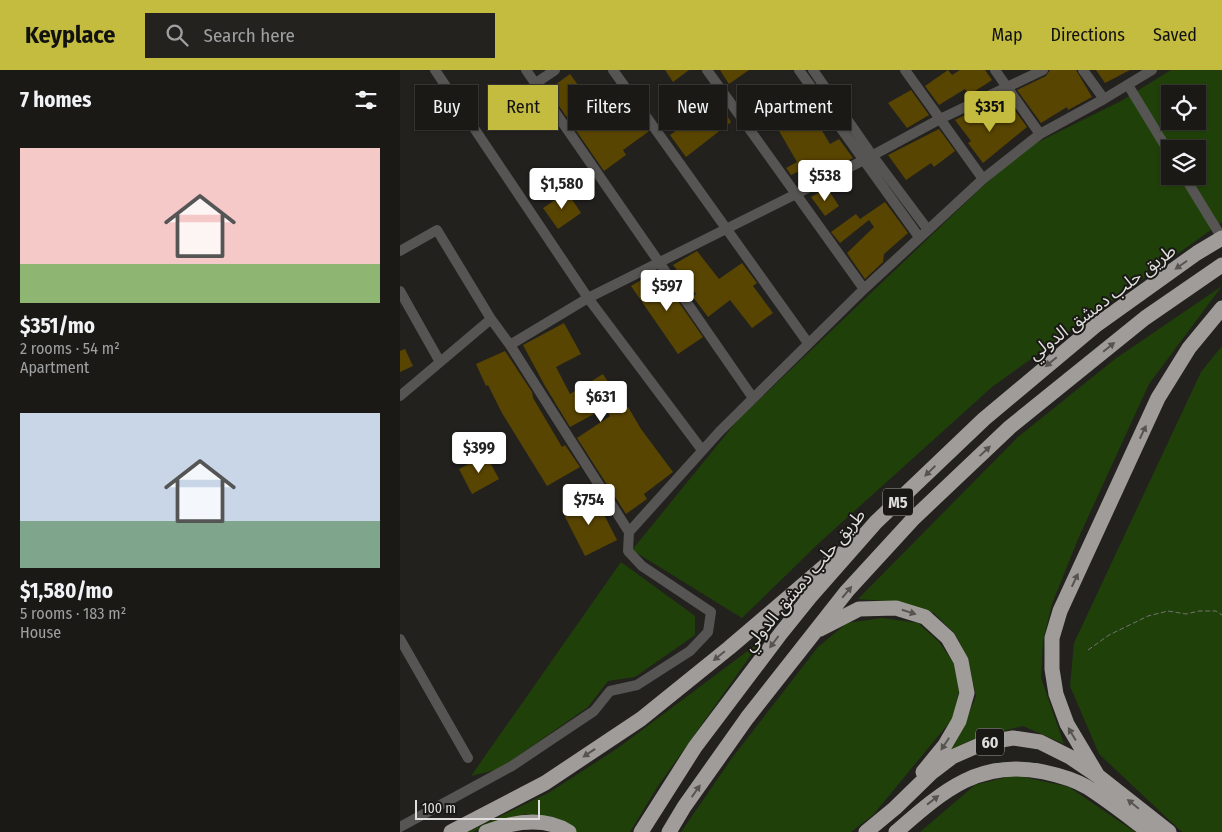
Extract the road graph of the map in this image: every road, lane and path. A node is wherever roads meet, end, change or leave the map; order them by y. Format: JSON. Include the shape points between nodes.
{"nodes":[{"id":1,"x":435,"y":70,"type":"edge"},
{"id":2,"x":526,"y":70,"type":"edge"},
{"id":3,"x":555,"y":70,"type":"edge"},
{"id":4,"x":613,"y":70,"type":"edge"},
{"id":5,"x":707,"y":70,"type":"edge"},
{"id":6,"x":799,"y":70,"type":"edge"},
{"id":7,"x":813,"y":70,"type":"edge"},
{"id":8,"x":905,"y":70,"type":"edge"},
{"id":9,"x":995,"y":70,"type":"edge"},
{"id":10,"x":1043,"y":70,"type":"edge"},
{"id":11,"x":1083,"y":70,"type":"edge"},
{"id":12,"x":1152,"y":70,"type":"edge"},
{"id":13,"x":536,"y":83,"type":"junction"},
{"id":14,"x":1128,"y":85,"type":"junction"},
{"id":15,"x":1008,"y":88,"type":"junction"},
{"id":16,"x":1104,"y":99,"type":"junction"},
{"id":17,"x":940,"y":119,"type":"junction"},
{"id":18,"x":1040,"y":134,"type":"junction"},
{"id":19,"x":1161,"y":140,"type":"edge"},
{"id":20,"x":868,"y":157,"type":"junction"},
{"id":21,"x":983,"y":179,"type":"junction"},
{"id":22,"x":1190,"y":185,"type":"edge"},
{"id":23,"x":796,"y":194,"type":"junction"},
{"id":24,"x":726,"y":229,"type":"junction"},
{"id":25,"x":928,"y":230,"type":"junction"},
{"id":26,"x":919,"y":237,"type":"junction"},
{"id":27,"x":1222,"y":238,"type":"edge"},
{"id":28,"x":400,"y":251,"type":"edge"},
{"id":29,"x":659,"y":262,"type":"junction"},
{"id":30,"x":1222,"y":265,"type":"edge"},
{"id":31,"x":864,"y":289,"type":"junction"},
{"id":32,"x":400,"y":291,"type":"edge"},
{"id":33,"x":588,"y":298,"type":"junction"},
{"id":34,"x":1222,"y":308,"type":"edge"},
{"id":35,"x":491,"y":319,"type":"junction"},
{"id":36,"x":808,"y":343,"type":"junction"},
{"id":37,"x":510,"y":345,"type":"junction"},
{"id":38,"x":440,"y":362,"type":"junction"},
{"id":39,"x":400,"y":396,"type":"edge"},
{"id":40,"x":753,"y":398,"type":"junction"},
{"id":41,"x":702,"y":450,"type":"junction"},
{"id":42,"x":876,"y":522,"type":"junction"},
{"id":43,"x":628,"y":532,"type":"junction"},
{"id":44,"x":1222,"y":615,"type":"edge"},
{"id":45,"x":814,"y":632,"type":"junction"},
{"id":46,"x":400,"y":638,"type":"edge"},
{"id":47,"x":1088,"y":650,"type":"dead end"},
{"id":48,"x":468,"y":758,"type":"dead end"},
{"id":49,"x":1098,"y":776,"type":"junction"},
{"id":50,"x":894,"y":808,"type":"junction"},
{"id":51,"x":400,"y":827,"type":"edge"},
{"id":52,"x":452,"y":832,"type":"edge"},
{"id":53,"x":486,"y":832,"type":"edge"},
{"id":54,"x":569,"y":832,"type":"edge"},
{"id":55,"x":641,"y":832,"type":"edge"},
{"id":56,"x":669,"y":832,"type":"edge"},
{"id":57,"x":866,"y":832,"type":"edge"},
{"id":58,"x":896,"y":832,"type":"edge"},
{"id":59,"x":1149,"y":832,"type":"edge"},
{"id":60,"x":1169,"y":832,"type":"edge"}],
"edges":[{"from":1,"to":33,"type":"street"},
{"from":2,"to":13,"type":"street"},
{"from":3,"to":13,"type":"street"},
{"from":4,"to":24,"type":"street"},
{"from":5,"to":23,"type":"street"},
{"from":6,"to":20,"type":"street"},
{"from":7,"to":20,"type":"street"},
{"from":8,"to":17,"type":"street"},
{"from":9,"to":15,"type":"street"},
{"from":10,"to":15,"type":"street"},
{"from":11,"to":16,"type":"street"},
{"from":12,"to":14,"type":"street"},
{"from":13,"to":29,"type":"street"},
{"from":14,"to":16,"type":"street"},
{"from":14,"to":19,"type":"street"},
{"from":15,"to":17,"type":"street"},
{"from":15,"to":18,"type":"street"},
{"from":16,"to":18,"type":"street"},
{"from":17,"to":20,"type":"street"},
{"from":17,"to":21,"type":"street"},
{"from":18,"to":21,"type":"street"},
{"from":20,"to":23,"type":"street"},
{"from":20,"to":25,"type":"street"},
{"from":20,"to":26,"type":"street"},
{"from":21,"to":25,"type":"street"},
{"from":22,"to":27,"type":"street"},
{"from":23,"to":24,"type":"street"},
{"from":23,"to":31,"type":"street"},
{"from":24,"to":29,"type":"street"},
{"from":24,"to":36,"type":"street"},
{"from":25,"to":26,"type":"street"},
{"from":26,"to":31,"type":"street"},
{"from":27,"to":42,"type":"highway","name":"طريق حلب دمشق الدولي","number":"M5","one_way":true,"via":[[1095,326],[984,419]]},
{"from":28,"to":35,"type":"street","via":[[437,230]]},
{"from":29,"to":33,"type":"street"},
{"from":29,"to":40,"type":"street"},
{"from":45,"to":30,"type":"highway","number":"M5","one_way":true,"via":[[914,518],[1010,427],[1145,318]]},
{"from":31,"to":36,"type":"street"},
{"from":32,"to":38,"type":"street"},
{"from":33,"to":37,"type":"street"},
{"from":33,"to":41,"type":"street"},
{"from":49,"to":34,"type":"highway","one_way":true,"via":[[1067,724],[1056,694],[1052,638],[1060,611],[1158,398],[1189,348]]},
{"from":35,"to":37,"type":"street"},
{"from":35,"to":38,"type":"street"},
{"from":36,"to":40,"type":"street"},
{"from":37,"to":43,"type":"street"},
{"from":38,"to":39,"type":"street"},
{"from":40,"to":41,"type":"street"},
{"from":41,"to":43,"type":"street"},
{"from":42,"to":52,"type":"highway","one_way":true,"via":[[730,648],[641,719],[545,783]]},
{"from":42,"to":55,"type":"highway","name":"طريق حلب دمشق الدولي","number":"M5","one_way":true,"via":[[781,633],[695,747]]},
{"from":43,"to":51,"type":"street","via":[[628,551],[642,566],[711,612],[708,632],[690,651],[637,685],[610,692],[594,711],[512,766]]},
{"from":44,"to":47,"type":"path","via":[[1216,611],[1186,614],[1168,611],[1148,616],[1109,635]]},
{"from":45,"to":50,"type":"highway","one_way":true,"via":[[859,609],[896,608],[925,618],[948,638],[960,662],[967,693],[959,721],[945,745]]},
{"from":56,"to":45,"type":"highway","number":"M5","one_way":true,"via":[[746,718]]},
{"from":46,"to":48,"type":"street"},
{"from":49,"to":50,"type":"highway","number":"60","via":[[1040,742],[1013,738],[984,743],[952,757]]},
{"from":60,"to":49,"type":"highway","number":"60","one_way":true},
{"from":50,"to":57,"type":"highway"},
{"from":53,"to":54,"type":"highway","via":[[536,822],[549,823]]},
{"from":58,"to":59,"type":"highway","number":"60","one_way":true,"via":[[936,797],[967,779],[997,770],[1025,768],[1085,786]]}]}
